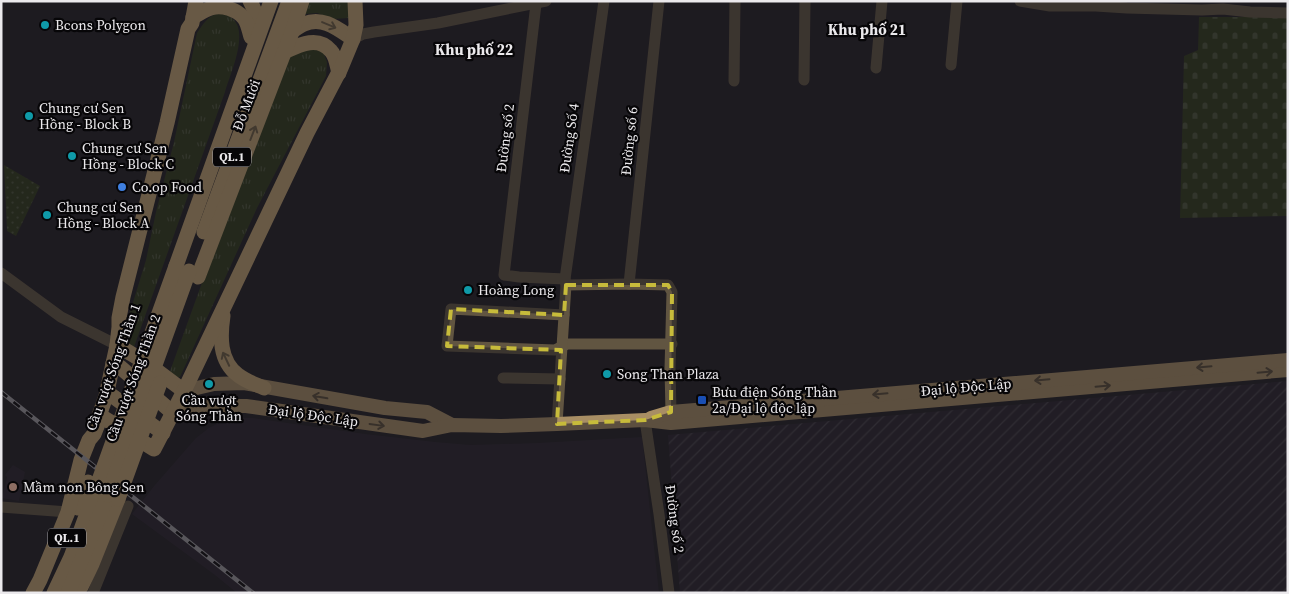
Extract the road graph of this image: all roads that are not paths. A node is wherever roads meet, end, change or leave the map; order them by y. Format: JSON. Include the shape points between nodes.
{"nodes":[{"id":1,"x":196,"y":1,"type":"edge"},
{"id":2,"x":202,"y":1,"type":"edge"},
{"id":3,"x":250,"y":1,"type":"edge"},
{"id":4,"x":264,"y":1,"type":"edge"},
{"id":5,"x":271,"y":1,"type":"edge"},
{"id":6,"x":289,"y":1,"type":"edge"},
{"id":7,"x":302,"y":1,"type":"edge"},
{"id":8,"x":355,"y":1,"type":"edge"},
{"id":9,"x":604,"y":1,"type":"edge"},
{"id":10,"x":658,"y":1,"type":"edge"},
{"id":11,"x":735,"y":1,"type":"edge"},
{"id":12,"x":805,"y":1,"type":"edge"},
{"id":13,"x":882,"y":1,"type":"edge"},
{"id":14,"x":957,"y":1,"type":"edge"},
{"id":15,"x":1020,"y":1,"type":"edge"},
{"id":16,"x":541,"y":2,"type":"edge"},
{"id":17,"x":1050,"y":3,"type":"edge"},
{"id":18,"x":1288,"y":13,"type":"edge"},
{"id":19,"x":193,"y":20,"type":"junction"},
{"id":20,"x":292,"y":32,"type":"junction"},
{"id":21,"x":253,"y":36,"type":"junction"},
{"id":22,"x":353,"y":39,"type":"junction"},
{"id":23,"x":279,"y":48,"type":"junction"},
{"id":24,"x":951,"y":65,"type":"dead end"},
{"id":25,"x":876,"y":68,"type":"dead end"},
{"id":26,"x":339,"y":73,"type":"junction"},
{"id":27,"x":804,"y":80,"type":"dead end"},
{"id":28,"x":734,"y":81,"type":"dead end"},
{"id":29,"x":183,"y":269,"type":"junction"},
{"id":30,"x":1,"y":273,"type":"edge"},
{"id":31,"x":566,"y":282,"type":"junction"},
{"id":32,"x":630,"y":284,"type":"junction"},
{"id":33,"x":224,"y":306,"type":"junction"},
{"id":34,"x":564,"y":315,"type":"junction"},
{"id":35,"x":672,"y":344,"type":"junction"},
{"id":36,"x":117,"y":345,"type":"junction"},
{"id":37,"x":561,"y":346,"type":"junction"},
{"id":38,"x":1288,"y":360,"type":"edge"},
{"id":39,"x":113,"y":363,"type":"junction"},
{"id":40,"x":1288,"y":370,"type":"edge"},
{"id":41,"x":503,"y":378,"type":"dead end"},
{"id":42,"x":560,"y":379,"type":"junction"},
{"id":43,"x":264,"y":388,"type":"junction"},
{"id":44,"x":184,"y":391,"type":"junction"},
{"id":45,"x":107,"y":392,"type":"junction"},
{"id":46,"x":671,"y":412,"type":"junction"},
{"id":47,"x":173,"y":413,"type":"junction"},
{"id":48,"x":99,"y":416,"type":"junction"},
{"id":49,"x":646,"y":420,"type":"junction"},
{"id":50,"x":557,"y":424,"type":"junction"},
{"id":51,"x":452,"y":425,"type":"junction"},
{"id":52,"x":163,"y":433,"type":"junction"},
{"id":53,"x":108,"y":494,"type":"junction"},
{"id":54,"x":1,"y":507,"type":"edge"},
{"id":55,"x":68,"y":512,"type":"junction"},
{"id":56,"x":32,"y":593,"type":"edge"},
{"id":57,"x":43,"y":593,"type":"edge"},
{"id":58,"x":54,"y":593,"type":"edge"},
{"id":59,"x":68,"y":593,"type":"edge"},
{"id":60,"x":78,"y":593,"type":"edge"},
{"id":61,"x":93,"y":593,"type":"edge"},
{"id":62,"x":669,"y":593,"type":"edge"}],
"edges":[{"from":1,"to":19,"type":"highway"},
{"from":2,"to":19,"type":"highway"},
{"from":3,"to":21,"type":"highway","via":[[255,8]]},
{"from":4,"to":21,"type":"highway","name":"Đỗ Mười","number":"QL.1"},
{"from":5,"to":21,"type":"highway","name":"Đỗ Mười","number":"QL.1"},
{"from":6,"to":23,"type":"highway","name":"Đỗ Mười","number":"QL.1"},
{"from":7,"to":20,"type":"highway"},
{"from":8,"to":22,"type":"highway"},
{"from":9,"to":31,"type":"street","name":"Đường Số 4"},
{"from":10,"to":32,"type":"street","name":"Đường số 6"},
{"from":11,"to":28,"type":"street"},
{"from":12,"to":27,"type":"street"},
{"from":13,"to":25,"type":"street"},
{"from":14,"to":24,"type":"street"},
{"from":15,"to":17,"type":"street"},
{"from":16,"to":22,"type":"street","via":[[363,34]]},
{"from":16,"to":31,"type":"street","name":"Đường số 2","via":[[504,275]]},
{"from":17,"to":18,"type":"street"},
{"from":19,"to":21,"type":"highway","via":[[212,7],[220,6],[237,12]]},
{"from":19,"to":36,"type":"highway","via":[[188,29],[123,297]]},
{"from":20,"to":22,"type":"highway","one_way":true,"via":[[304,24],[320,21]]},
{"from":20,"to":23,"type":"highway"},
{"from":21,"to":29,"type":"highway","name":"Đỗ Mười","number":"QL.1"},
{"from":22,"to":26,"type":"highway"},
{"from":23,"to":26,"type":"highway","via":[[307,42],[324,45],[332,51]]},
{"from":29,"to":23,"type":"highway","name":"Đỗ Mười","number":"QL.1","one_way":true},
{"from":26,"to":33,"type":"highway"},
{"from":29,"to":53,"type":"highway","name":"Cầu vượt Sóng Thần 1","number":"QL.1","bridge":true},
{"from":29,"to":53,"type":"highway","name":"Cầu vượt Sóng Thần 2","number":"QL.1","bridge":true},
{"from":30,"to":36,"type":"street","via":[[61,317]]},
{"from":31,"to":32,"type":"street"},
{"from":31,"to":34,"type":"street","name":"Đường Số 4"},
{"from":32,"to":35,"type":"street","via":[[668,285],[672,292]]},
{"from":43,"to":33,"type":"highway","one_way":true,"via":[[238,376],[226,362],[221,329]]},
{"from":33,"to":44,"type":"highway"},
{"from":34,"to":37,"type":"street","name":"Đường Số 4"},
{"from":34,"to":37,"type":"street","via":[[451,310],[447,346],[555,350]]},
{"from":35,"to":37,"type":"street"},
{"from":35,"to":46,"type":"street"},
{"from":36,"to":39,"type":"highway","number":"QL.1"},
{"from":36,"to":44,"type":"highway"},
{"from":37,"to":42,"type":"street","name":"Đường Số 4"},
{"from":38,"to":46,"type":"main road","name":"Đại lộ Độc Lập","one_way":true},
{"from":39,"to":45,"type":"highway","number":"QL.1"},
{"from":39,"to":47,"type":"highway"},
{"from":49,"to":40,"type":"main road","name":"Đại lộ Độc Lập","one_way":true,"via":[[671,423]]},
{"from":41,"to":42,"type":"street"},
{"from":42,"to":50,"type":"street","name":"Đường Số 4"},
{"from":43,"to":44,"type":"main road","name":"Đại lộ Độc Lập","via":[[224,383]]},
{"from":51,"to":43,"type":"main road","name":"Đại lộ Độc Lập","one_way":true,"via":[[427,412]]},
{"from":44,"to":47,"type":"highway"},
{"from":45,"to":48,"type":"highway","number":"QL.1"},
{"from":45,"to":52,"type":"highway"},
{"from":46,"to":49,"type":"main road","name":"Đại lộ Độc Lập"},
{"from":47,"to":51,"type":"main road","name":"Đại lộ Độc Lập","one_way":true,"via":[[203,406],[236,405],[422,431]]},
{"from":47,"to":52,"type":"highway"},
{"from":48,"to":52,"type":"highway","via":[[154,449]]},
{"from":48,"to":55,"type":"highway","number":"QL.1","via":[[81,460]]},
{"from":49,"to":50,"type":"main road","name":"Đại lộ Độc Lập"},
{"from":49,"to":62,"type":"street","name":"Đường số 2"},
{"from":50,"to":51,"type":"main road","name":"Đại lộ Độc Lập"},
{"from":53,"to":57,"type":"highway","number":"QL.1","via":[[57,564]]},
{"from":53,"to":58,"type":"highway","number":"QL.1"},
{"from":53,"to":59,"type":"highway","number":"QL.1"},
{"from":53,"to":60,"type":"highway","number":"QL.1","via":[[92,564]]},
{"from":53,"to":61,"type":"street"},
{"from":54,"to":55,"type":"street"},
{"from":55,"to":56,"type":"highway","number":"QL.1"}]}
